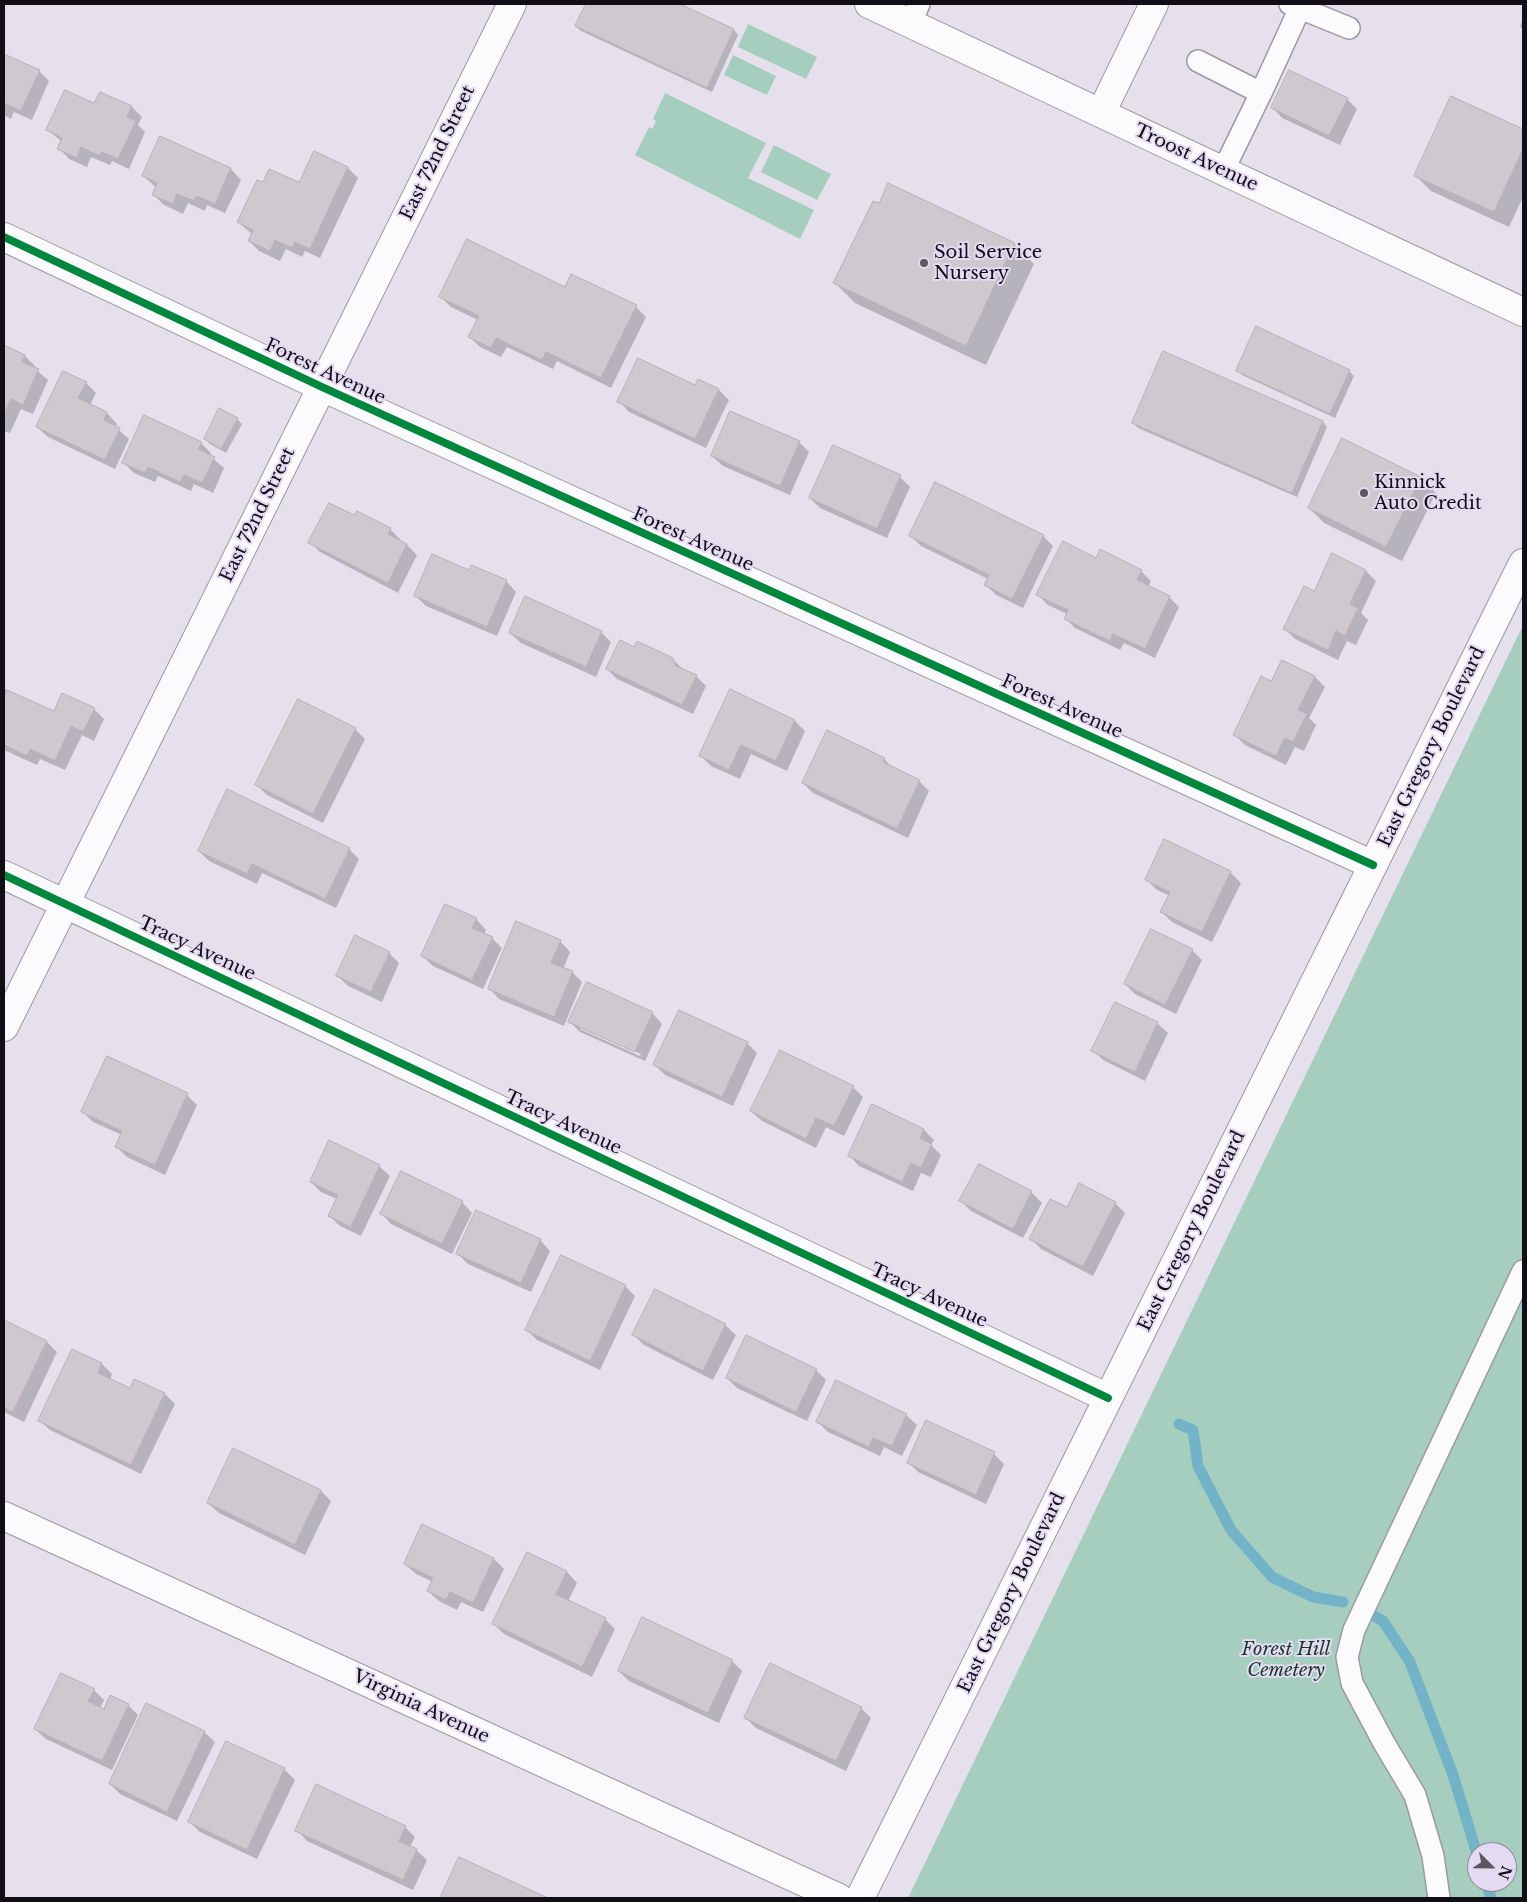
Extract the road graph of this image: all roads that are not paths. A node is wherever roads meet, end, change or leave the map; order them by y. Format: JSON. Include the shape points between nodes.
{"nodes":[{"id":1,"x":512,"y":4,"type":"edge"},
{"id":2,"x":869,"y":4,"type":"edge"},
{"id":3,"x":1154,"y":4,"type":"edge"},
{"id":4,"x":1295,"y":6,"type":"edge"},
{"id":5,"x":914,"y":13,"type":"edge"},
{"id":6,"x":1349,"y":28,"type":"dead end"},
{"id":7,"x":1198,"y":61,"type":"dead end"},
{"id":8,"x":1262,"y":93,"type":"junction"},
{"id":9,"x":1101,"y":113,"type":"junction"},
{"id":10,"x":1223,"y":171,"type":"junction"},
{"id":11,"x":4,"y":237,"type":"edge"},
{"id":12,"x":1523,"y":312,"type":"edge"},
{"id":13,"x":322,"y":387,"type":"junction"},
{"id":14,"x":1523,"y":563,"type":"edge"},
{"id":15,"x":1373,"y":865,"type":"junction"},
{"id":16,"x":4,"y":874,"type":"edge"},
{"id":17,"x":65,"y":904,"type":"junction"},
{"id":18,"x":4,"y":1027,"type":"edge"},
{"id":19,"x":1523,"y":1271,"type":"edge"},
{"id":20,"x":1108,"y":1398,"type":"junction"},
{"id":21,"x":4,"y":1516,"type":"edge"},
{"id":22,"x":838,"y":1898,"type":"edge"},
{"id":23,"x":860,"y":1898,"type":"edge"},
{"id":24,"x":1440,"y":1898,"type":"edge"}],
"edges":[{"from":1,"to":13,"type":"street","name":"East 72nd Street"},
{"from":2,"to":5,"type":"street","name":"Troost Avenue"},
{"from":3,"to":9,"type":"street"},
{"from":4,"to":6,"type":"lane"},
{"from":4,"to":8,"type":"lane"},
{"from":5,"to":9,"type":"street","name":"Troost Avenue"},
{"from":7,"to":8,"type":"lane"},
{"from":8,"to":10,"type":"lane"},
{"from":9,"to":10,"type":"street","name":"Troost Avenue"},
{"from":10,"to":12,"type":"street","name":"Troost Avenue"},
{"from":11,"to":13,"type":"street","name":"Forest Avenue"},
{"from":13,"to":15,"type":"street","name":"Forest Avenue"},
{"from":13,"to":17,"type":"street","name":"East 72nd Street"},
{"from":14,"to":15,"type":"street","name":"East Gregory Boulevard"},
{"from":15,"to":20,"type":"street","name":"East Gregory Boulevard"},
{"from":16,"to":17,"type":"street","name":"Tracy Avenue"},
{"from":17,"to":18,"type":"street","name":"East 72nd Street"},
{"from":17,"to":20,"type":"street","name":"Tracy Avenue"},
{"from":19,"to":24,"type":"lane","via":[[1354,1630],[1347,1656],[1352,1683],[1415,1795],[1433,1856]]},
{"from":20,"to":23,"type":"street","name":"East Gregory Boulevard"},
{"from":21,"to":22,"type":"street","name":"Virginia Avenue"}]}
